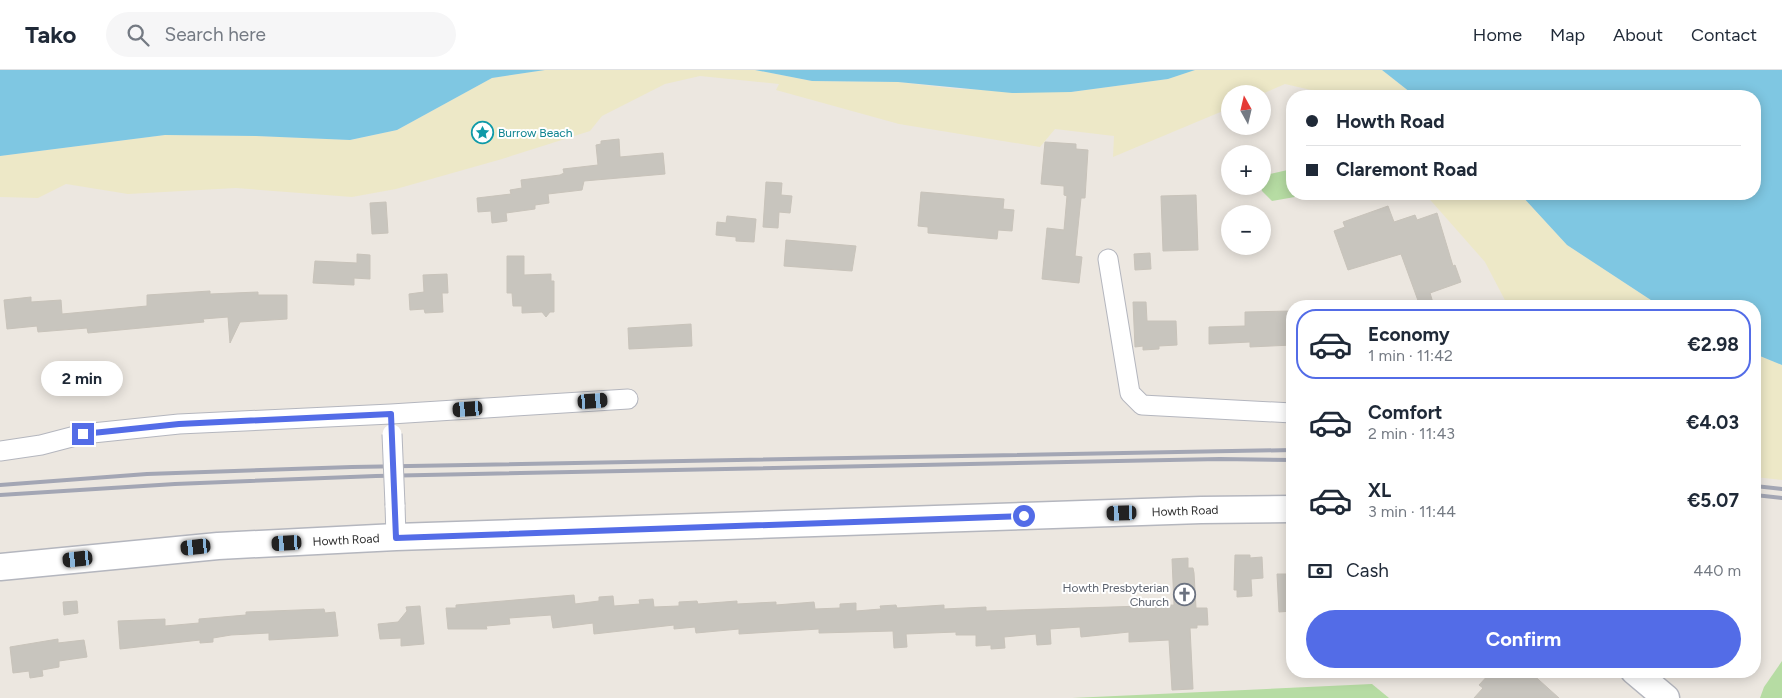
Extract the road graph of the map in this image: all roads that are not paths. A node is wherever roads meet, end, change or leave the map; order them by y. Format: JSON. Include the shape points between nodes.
{"nodes":[{"id":1,"x":1108,"y":259,"type":"dead end"},
{"id":2,"x":628,"y":399,"type":"dead end"},
{"id":3,"x":1286,"y":413,"type":"edge"},
{"id":4,"x":391,"y":414,"type":"junction"},
{"id":5,"x":0,"y":451,"type":"edge"},
{"id":6,"x":1286,"y":509,"type":"edge"},
{"id":7,"x":396,"y":538,"type":"junction"},
{"id":8,"x":0,"y":568,"type":"edge"},
{"id":9,"x":1642,"y":678,"type":"edge"},
{"id":10,"x":1666,"y":698,"type":"edge"}],
"edges":[{"from":1,"to":3,"type":"street","via":[[1130,393],[1142,405]]},
{"from":2,"to":4,"type":"street"},
{"from":4,"to":5,"type":"street","via":[[170,425],[83,434]]},
{"from":4,"to":7,"type":"street","bridge":true},
{"from":6,"to":7,"type":"main road","name":"Howth Road"},
{"from":7,"to":8,"type":"main road","name":"Howth Road","via":[[196,547]]},
{"from":9,"to":10,"type":"main road"}]}
